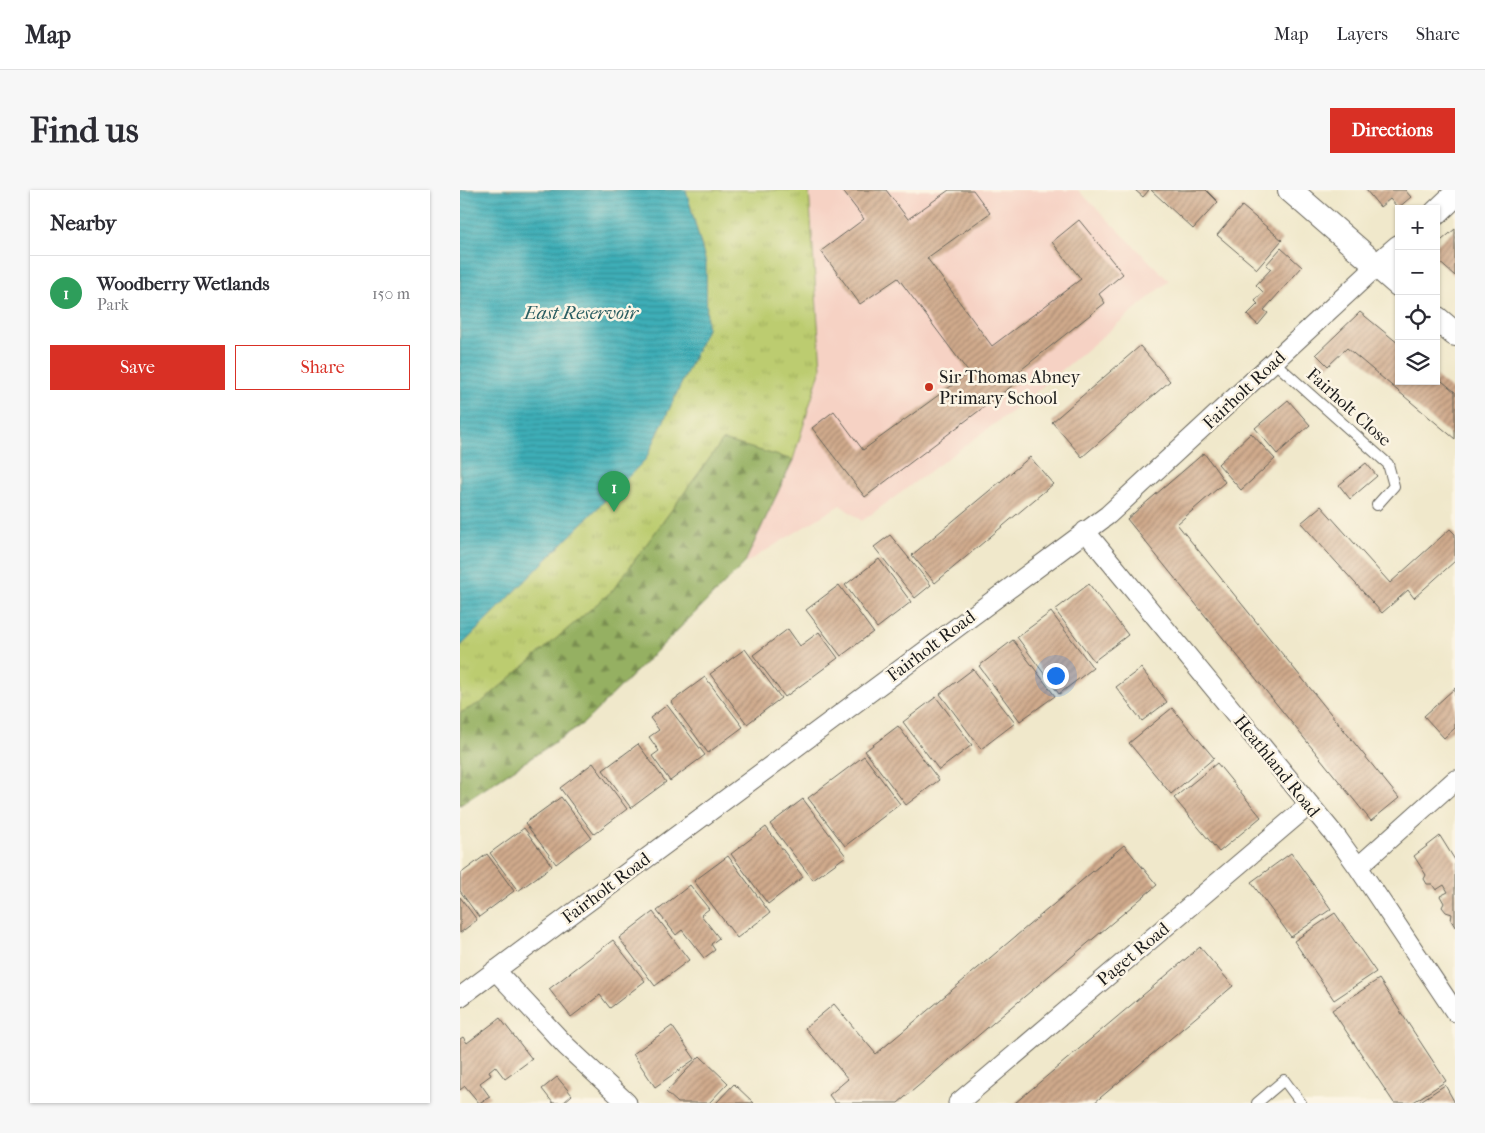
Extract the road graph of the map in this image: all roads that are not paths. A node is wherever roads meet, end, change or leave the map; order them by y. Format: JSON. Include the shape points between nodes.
{"nodes":[{"id":1,"x":1290,"y":190,"type":"edge"},
{"id":2,"x":1455,"y":195,"type":"edge"},
{"id":3,"x":1440,"y":208,"type":"edge"},
{"id":4,"x":1396,"y":250,"type":"edge"},
{"id":5,"x":1377,"y":266,"type":"junction"},
{"id":6,"x":1395,"y":282,"type":"edge"},
{"id":7,"x":1440,"y":321,"type":"edge"},
{"id":8,"x":1455,"y":334,"type":"edge"},
{"id":9,"x":1274,"y":362,"type":"junction"},
{"id":10,"x":1377,"y":504,"type":"dead end"},
{"id":11,"x":1086,"y":531,"type":"junction"},
{"id":12,"x":1455,"y":780,"type":"edge"},
{"id":13,"x":1309,"y":805,"type":"junction"},
{"id":14,"x":1358,"y":866,"type":"junction"},
{"id":15,"x":494,"y":970,"type":"junction"},
{"id":16,"x":460,"y":997,"type":"edge"},
{"id":17,"x":1455,"y":1012,"type":"edge"},
{"id":18,"x":627,"y":1103,"type":"edge"},
{"id":19,"x":958,"y":1103,"type":"edge"},
{"id":20,"x":1257,"y":1103,"type":"edge"},
{"id":21,"x":1301,"y":1103,"type":"edge"}],
"edges":[{"from":1,"to":5,"type":"street"},
{"from":2,"to":3,"type":"street"},
{"from":4,"to":5,"type":"street"},
{"from":5,"to":6,"type":"street"},
{"from":5,"to":9,"type":"street","name":"Fairholt Road"},
{"from":7,"to":8,"type":"street"},
{"from":9,"to":10,"type":"lane","name":"Fairholt Close","via":[[1388,464],[1394,486]]},
{"from":9,"to":11,"type":"street","name":"Fairholt Road","via":[[1108,515]]},
{"from":11,"to":13,"type":"street","name":"Heathland Road"},
{"from":11,"to":15,"type":"street","name":"Fairholt Road"},
{"from":12,"to":14,"type":"street"},
{"from":13,"to":14,"type":"street","name":"Heathland Road"},
{"from":13,"to":19,"type":"street","name":"Paget Road"},
{"from":14,"to":17,"type":"street","name":"Heathland Road"},
{"from":15,"to":16,"type":"street","name":"Fairholt Road"},
{"from":15,"to":18,"type":"street","via":[[566,1046]]},
{"from":20,"to":21,"type":"lane","via":[[1284,1080]]}]}
